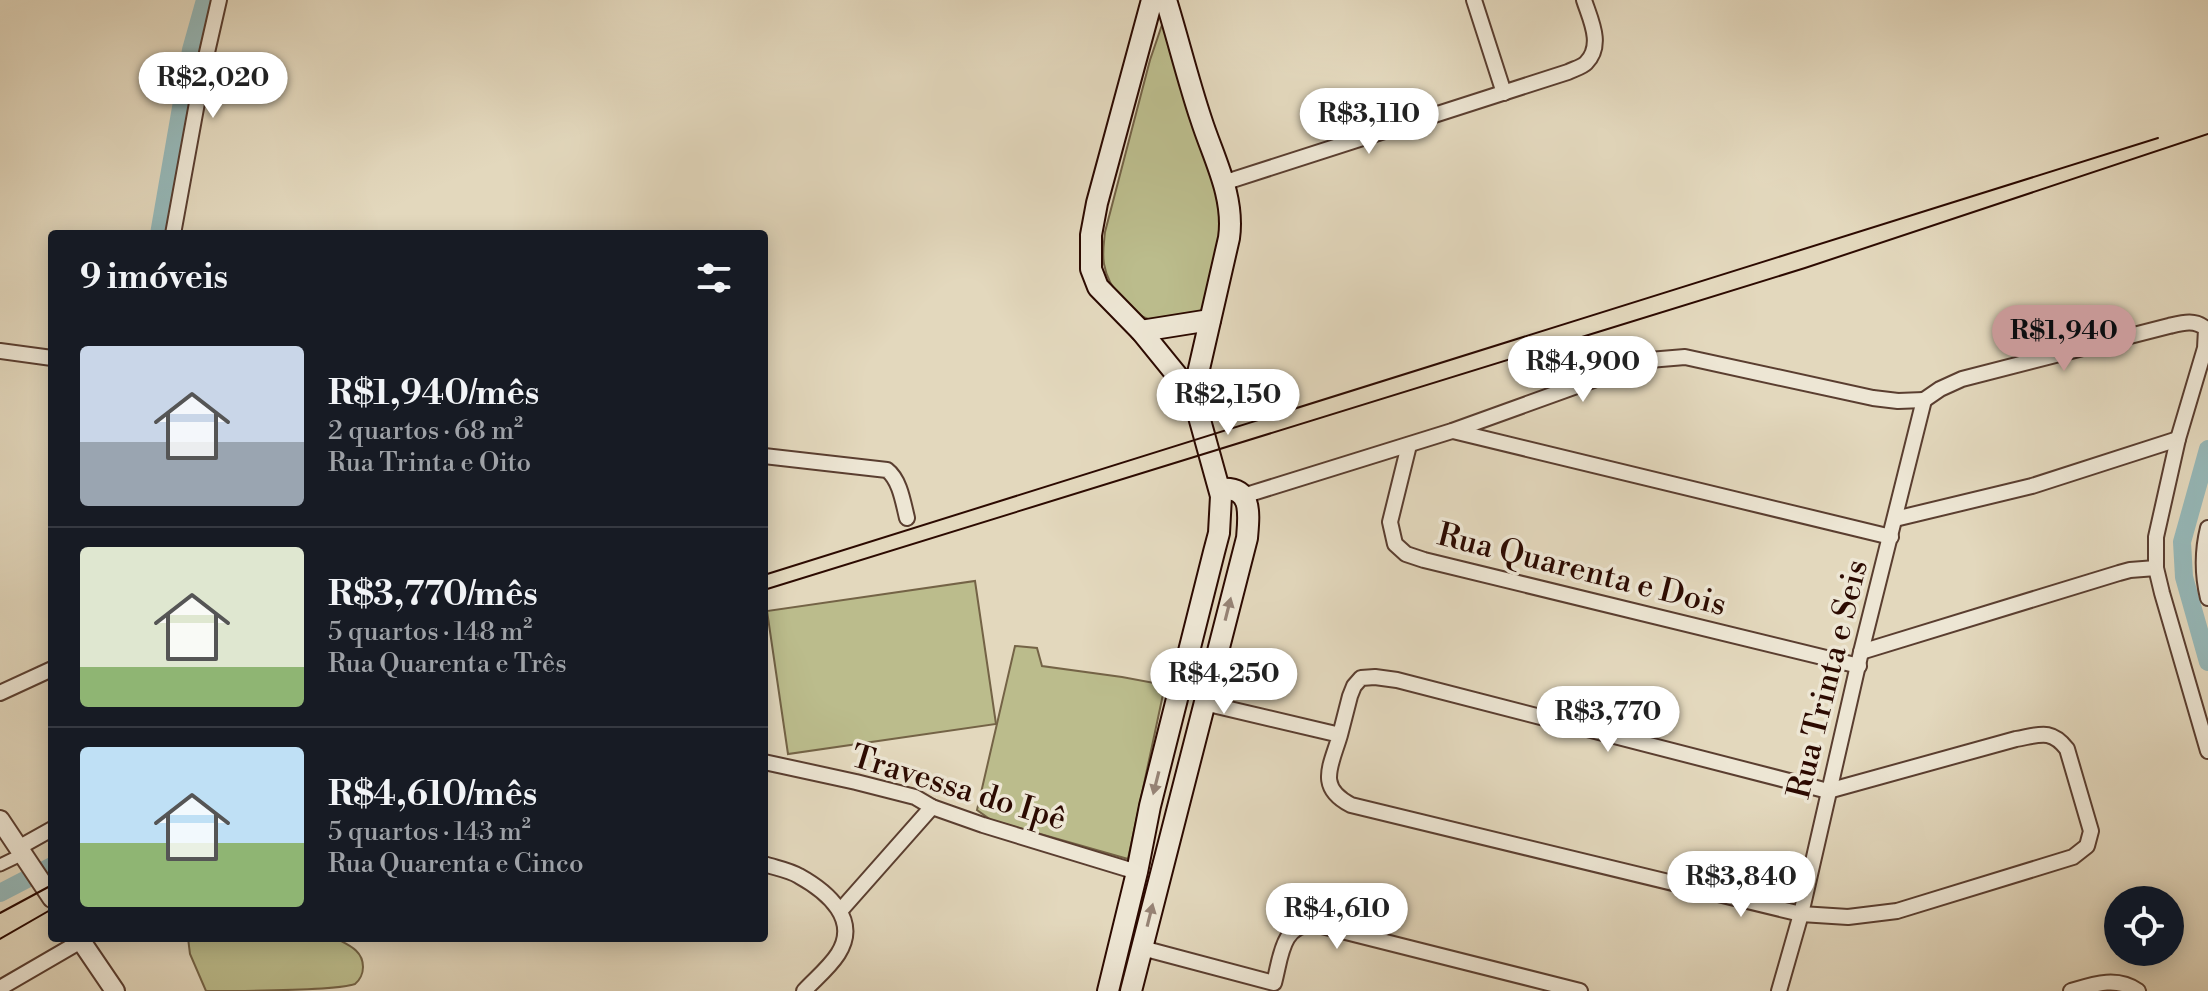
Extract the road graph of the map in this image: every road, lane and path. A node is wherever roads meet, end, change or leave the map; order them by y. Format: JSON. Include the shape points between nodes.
{"nodes":[{"id":1,"x":219,"y":0,"type":"edge"},
{"id":2,"x":1152,"y":0,"type":"edge"},
{"id":3,"x":1166,"y":0,"type":"edge"},
{"id":4,"x":1474,"y":0,"type":"edge"},
{"id":5,"x":1584,"y":0,"type":"edge"},
{"id":6,"x":1504,"y":93,"type":"junction"},
{"id":7,"x":1223,"y":183,"type":"junction"},
{"id":8,"x":174,"y":230,"type":"edge"},
{"id":9,"x":1210,"y":320,"type":"junction"},
{"id":10,"x":1141,"y":331,"type":"junction"},
{"id":11,"x":0,"y":351,"type":"edge"},
{"id":12,"x":48,"y":357,"type":"edge"},
{"id":13,"x":1193,"y":395,"type":"junction"},
{"id":14,"x":1924,"y":400,"type":"junction"},
{"id":15,"x":1452,"y":431,"type":"junction"},
{"id":16,"x":2178,"y":439,"type":"junction"},
{"id":17,"x":1409,"y":445,"type":"junction"},
{"id":18,"x":768,"y":456,"type":"edge"},
{"id":19,"x":1220,"y":489,"type":"junction"},
{"id":20,"x":1243,"y":496,"type":"junction"},
{"id":21,"x":907,"y":518,"type":"dead end"},
{"id":22,"x":1895,"y":519,"type":"junction"},
{"id":23,"x":2208,"y":528,"type":"edge"},
{"id":24,"x":1891,"y":537,"type":"junction"},
{"id":25,"x":2205,"y":557,"type":"edge"},
{"id":26,"x":2156,"y":568,"type":"junction"},
{"id":27,"x":2208,"y":598,"type":"edge"},
{"id":28,"x":1860,"y":659,"type":"junction"},
{"id":29,"x":48,"y":671,"type":"edge"},
{"id":30,"x":0,"y":693,"type":"edge"},
{"id":31,"x":1204,"y":703,"type":"junction"},
{"id":32,"x":1340,"y":735,"type":"junction"},
{"id":33,"x":1166,"y":742,"type":"junction"},
{"id":34,"x":1193,"y":748,"type":"junction"},
{"id":35,"x":2208,"y":751,"type":"edge"},
{"id":36,"x":768,"y":763,"type":"edge"},
{"id":37,"x":1828,"y":791,"type":"junction"},
{"id":38,"x":932,"y":807,"type":"junction"},
{"id":39,"x":0,"y":820,"type":"edge"},
{"id":40,"x":48,"y":831,"type":"edge"},
{"id":41,"x":16,"y":849,"type":"edge"},
{"id":42,"x":0,"y":865,"type":"edge"},
{"id":43,"x":768,"y":865,"type":"edge"},
{"id":44,"x":1137,"y":872,"type":"junction"},
{"id":45,"x":48,"y":892,"type":"edge"},
{"id":46,"x":840,"y":911,"type":"junction"},
{"id":47,"x":1801,"y":914,"type":"junction"},
{"id":48,"x":75,"y":942,"type":"edge"},
{"id":49,"x":82,"y":942,"type":"edge"},
{"id":50,"x":1142,"y":948,"type":"junction"},
{"id":51,"x":1273,"y":987,"type":"edge"},
{"id":52,"x":0,"y":988,"type":"edge"},
{"id":53,"x":115,"y":991,"type":"edge"},
{"id":54,"x":804,"y":991,"type":"edge"},
{"id":55,"x":1108,"y":991,"type":"edge"},
{"id":56,"x":1131,"y":991,"type":"edge"},
{"id":57,"x":1580,"y":991,"type":"edge"},
{"id":58,"x":1779,"y":991,"type":"edge"},
{"id":59,"x":2071,"y":991,"type":"edge"},
{"id":60,"x":2138,"y":991,"type":"edge"}],
"edges":[{"from":1,"to":8,"type":"street"},
{"from":2,"to":10,"type":"main road","via":[[1091,235],[1091,269],[1098,287]]},
{"from":3,"to":7,"type":"main road"},
{"from":4,"to":6,"type":"street"},
{"from":5,"to":6,"type":"street","via":[[1595,42],[1585,64]]},
{"from":6,"to":7,"type":"street"},
{"from":7,"to":9,"type":"main road","via":[[1231,225]]},
{"from":9,"to":10,"type":"main road"},
{"from":9,"to":13,"type":"main road"},
{"from":10,"to":13,"type":"main road"},
{"from":11,"to":12,"type":"street"},
{"from":13,"to":19,"type":"main road"},
{"from":14,"to":15,"type":"street","via":[[1873,398],[1706,361],[1666,358]]},
{"from":14,"to":16,"type":"street","via":[[1962,379],[2169,326],[2200,324],[2206,329],[2205,348]]},
{"from":14,"to":22,"type":"street","name":"Rua Trinta e Seis"},
{"from":15,"to":17,"type":"street"},
{"from":15,"to":24,"type":"street"},
{"from":16,"to":22,"type":"street","via":[[2032,486]]},
{"from":16,"to":26,"type":"street","via":[[2156,537]]},
{"from":17,"to":20,"type":"street"},
{"from":17,"to":28,"type":"street","name":"Rua Quarenta e Dois","via":[[1390,522],[1395,544],[1406,554]]},
{"from":18,"to":21,"type":"street","via":[[887,470],[896,480]]},
{"from":19,"to":20,"type":"main road","via":[[1231,488]]},
{"from":19,"to":33,"type":"main road","via":[[1219,533]]},
{"from":31,"to":20,"type":"main road","one_way":true,"via":[[1247,538]]},
{"from":22,"to":24,"type":"street","name":"Rua Trinta e Seis"},
{"from":23,"to":25,"type":"street"},
{"from":24,"to":28,"type":"street","name":"Rua Trinta e Seis"},
{"from":25,"to":27,"type":"street"},
{"from":26,"to":28,"type":"street","via":[[2130,570]]},
{"from":26,"to":35,"type":"street"},
{"from":28,"to":37,"type":"street","name":"Rua Trinta e Seis"},
{"from":29,"to":30,"type":"street"},
{"from":31,"to":32,"type":"street"},
{"from":31,"to":34,"type":"main road"},
{"from":32,"to":37,"type":"street","via":[[1354,686],[1361,678],[1375,677]]},
{"from":32,"to":47,"type":"street","via":[[1330,788],[1351,805]]},
{"from":33,"to":34,"type":"main road"},
{"from":33,"to":44,"type":"main road","one_way":true},
{"from":50,"to":34,"type":"main road","one_way":true},
{"from":36,"to":38,"type":"street","name":"Travessa do Ipê","via":[[915,797]]},
{"from":37,"to":47,"type":"street","name":"Rua Trinta e Seis"},
{"from":37,"to":47,"type":"street","via":[[2045,734],[2059,738],[2067,749],[2091,831],[2087,846],[2073,857],[1897,911],[1848,917]]},
{"from":38,"to":44,"type":"street","name":"Travessa do Ipê"},
{"from":38,"to":46,"type":"street"},
{"from":39,"to":41,"type":"street"},
{"from":40,"to":41,"type":"street"},
{"from":41,"to":42,"type":"street"},
{"from":41,"to":45,"type":"street"},
{"from":43,"to":46,"type":"street","via":[[818,888]]},
{"from":44,"to":55,"type":"main road"},
{"from":46,"to":54,"type":"street","via":[[846,923],[844,940]]},
{"from":47,"to":58,"type":"street","name":"Rua Trinta e Seis"},
{"from":48,"to":52,"type":"street"},
{"from":49,"to":53,"type":"street"},
{"from":50,"to":51,"type":"street"},
{"from":50,"to":56,"type":"main road"},
{"from":51,"to":57,"type":"street","via":[[1287,938],[1294,928],[1314,924]]},
{"from":59,"to":60,"type":"street","via":[[2110,982],[2125,982]]}]}
